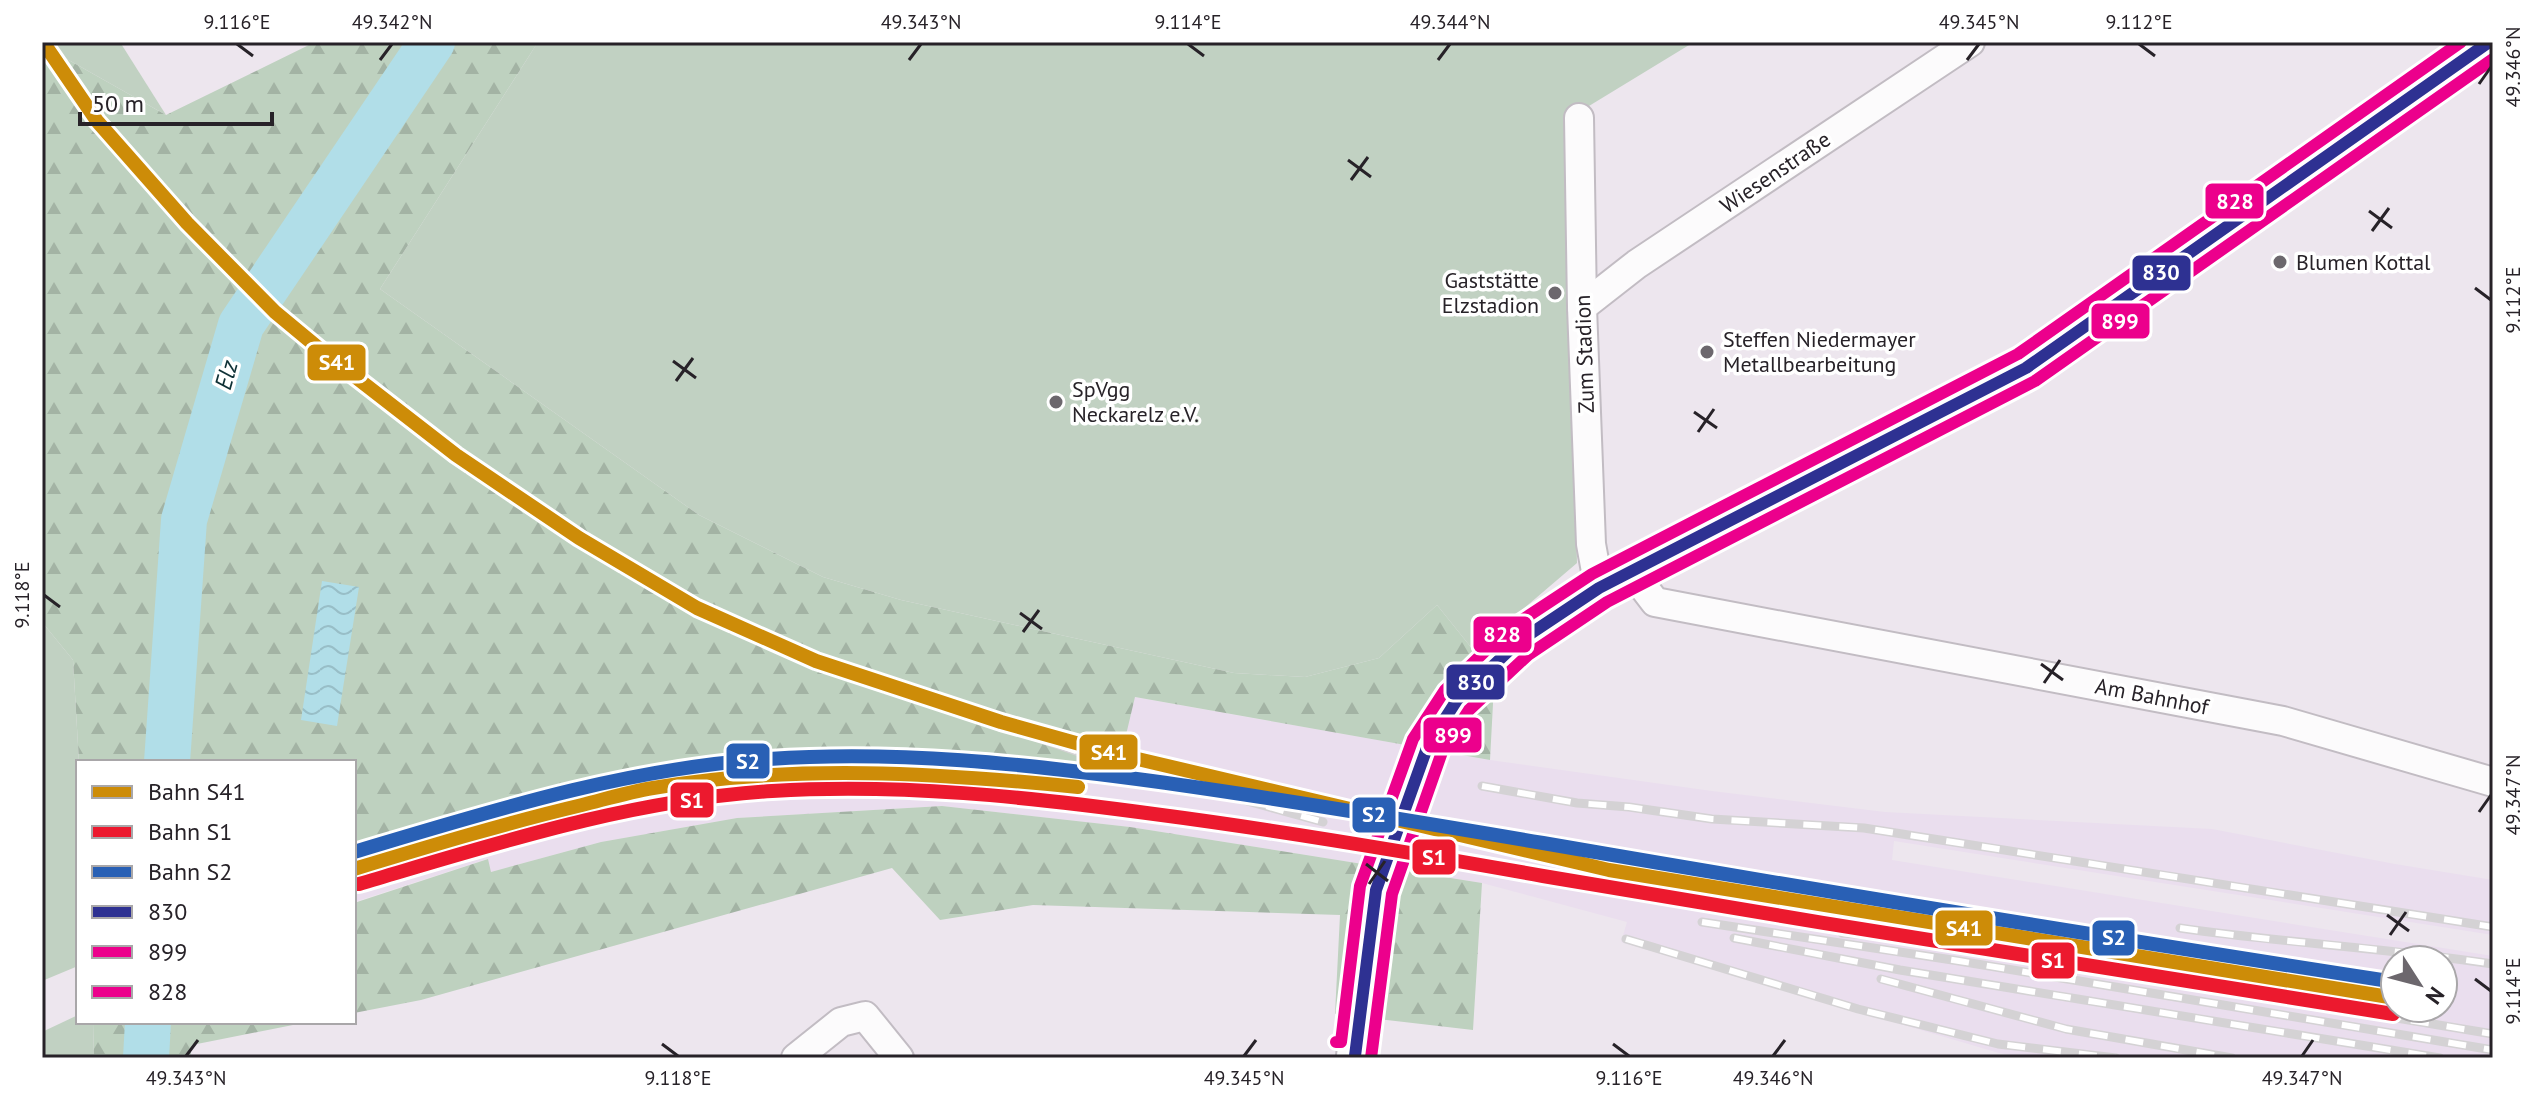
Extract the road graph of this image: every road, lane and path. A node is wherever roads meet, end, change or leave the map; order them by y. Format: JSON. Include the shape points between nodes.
{"nodes":[{"id":1,"x":1970,"y":42,"type":"edge"},
{"id":2,"x":2489,"y":42,"type":"edge"},
{"id":3,"x":1579,"y":118,"type":"dead end"},
{"id":4,"x":1582,"y":307,"type":"junction"},
{"id":5,"x":1632,"y":572,"type":"junction"},
{"id":6,"x":1599,"y":588,"type":"junction"},
{"id":7,"x":1457,"y":700,"type":"tunnel mouth"},
{"id":8,"x":2493,"y":782,"type":"edge"},
{"id":9,"x":1376,"y":890,"type":"tunnel mouth"},
{"id":10,"x":1356,"y":1057,"type":"edge"},
{"id":11,"x":796,"y":1058,"type":"edge"},
{"id":12,"x":899,"y":1058,"type":"edge"}],
"edges":[{"from":1,"to":4,"type":"street","name":"Wiesenstraße","via":[[1637,264]]},
{"from":2,"to":5,"type":"street","via":[[2026,368]]},
{"from":3,"to":4,"type":"street","name":"Zum Stadion"},
{"from":4,"to":6,"type":"street","name":"Zum Stadion","via":[[1591,544]]},
{"from":5,"to":6,"type":"street"},
{"from":5,"to":8,"type":"street","name":"Am Bahnhof","via":[[1655,602],[2283,721]]},
{"from":6,"to":7,"type":"street","via":[[1518,642]]},
{"from":9,"to":10,"type":"street"},
{"from":11,"to":12,"type":"street","via":[[841,1022],[865,1016]]}]}
